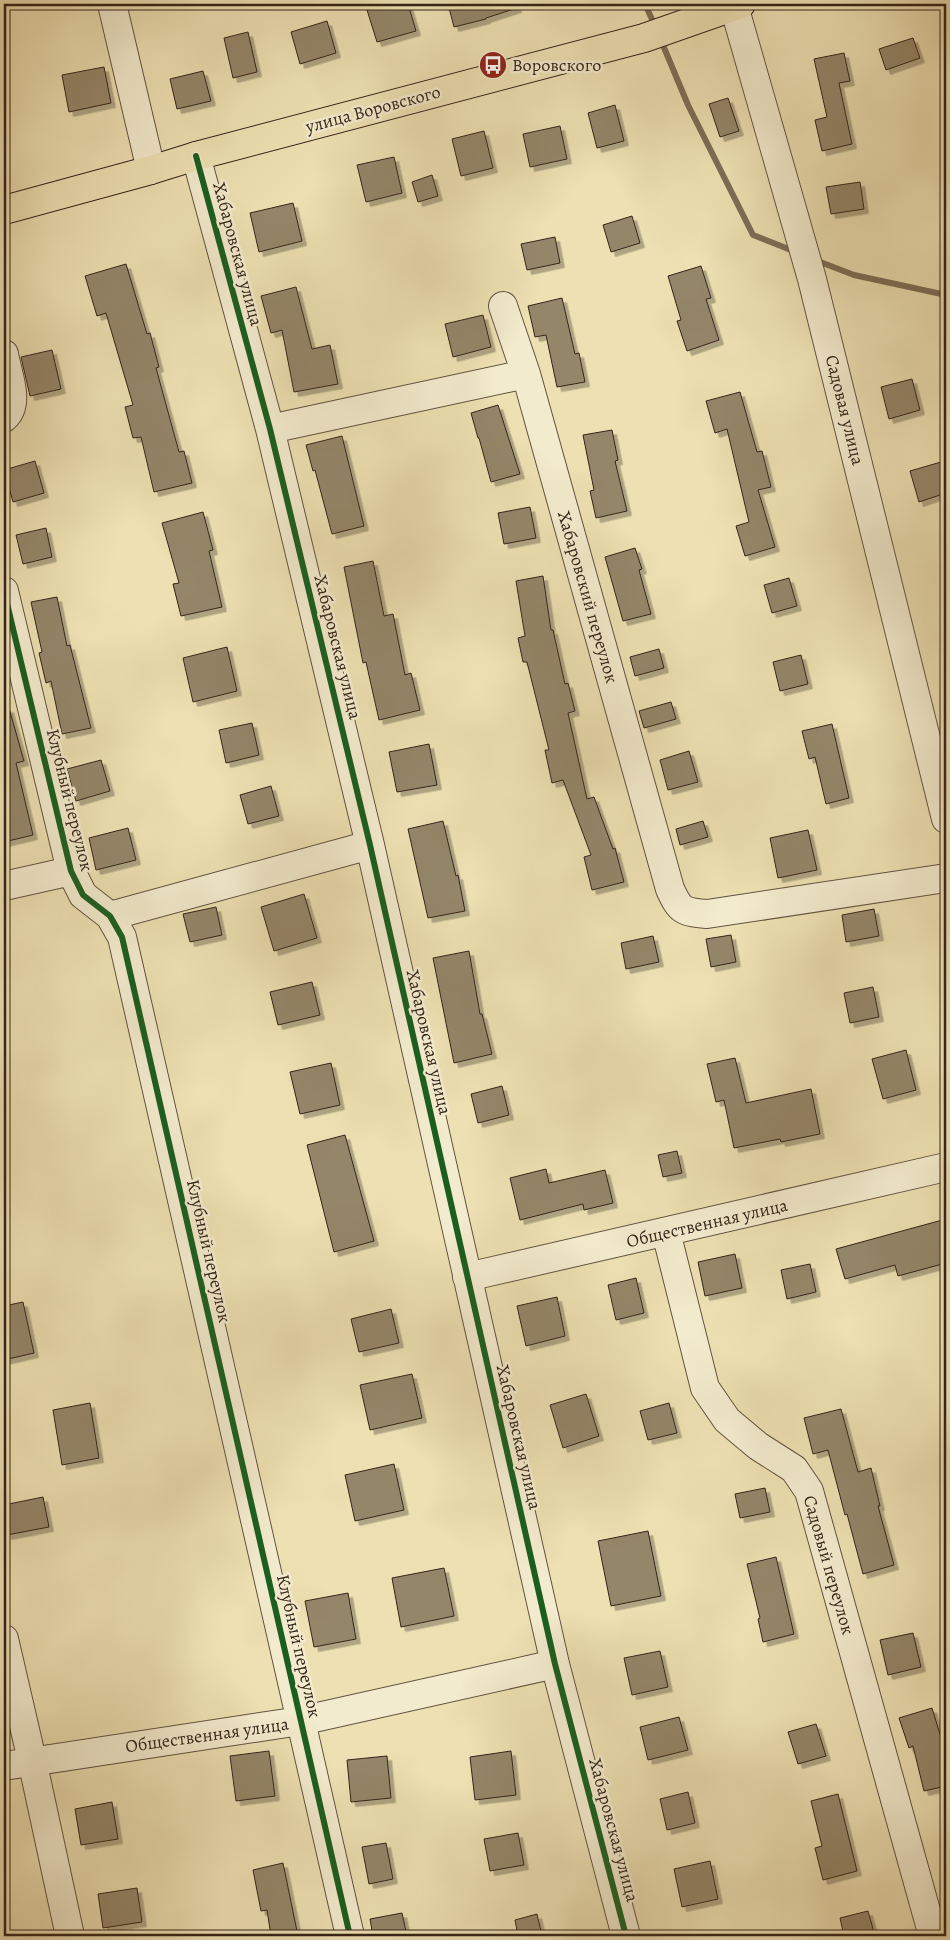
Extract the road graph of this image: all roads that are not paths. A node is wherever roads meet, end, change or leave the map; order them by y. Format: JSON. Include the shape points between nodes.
{"nodes":[{"id":1,"x":112,"y":4,"type":"edge"},
{"id":2,"x":736,"y":4,"type":"edge"},
{"id":3,"x":196,"y":156,"type":"junction"},
{"id":4,"x":151,"y":170,"type":"junction"},
{"id":5,"x":4,"y":210,"type":"edge"},
{"id":6,"x":503,"y":306,"type":"dead end"},
{"id":7,"x":4,"y":354,"type":"edge"},
{"id":8,"x":526,"y":374,"type":"junction"},
{"id":9,"x":4,"y":418,"type":"edge"},
{"id":10,"x":270,"y":429,"type":"junction"},
{"id":11,"x":4,"y":591,"type":"edge"},
{"id":12,"x":946,"y":819,"type":"edge"},
{"id":13,"x":370,"y":845,"type":"junction"},
{"id":14,"x":71,"y":871,"type":"junction"},
{"id":15,"x":946,"y":878,"type":"edge"},
{"id":16,"x":4,"y":886,"type":"edge"},
{"id":17,"x":110,"y":916,"type":"junction"},
{"id":18,"x":946,"y":1167,"type":"edge"},
{"id":19,"x":666,"y":1232,"type":"junction"},
{"id":20,"x":467,"y":1277,"type":"junction"},
{"id":21,"x":4,"y":1639,"type":"edge"},
{"id":22,"x":555,"y":1664,"type":"junction"},
{"id":23,"x":300,"y":1721,"type":"junction"},
{"id":24,"x":32,"y":1760,"type":"junction"},
{"id":25,"x":4,"y":1766,"type":"edge"},
{"id":26,"x":70,"y":1936,"type":"edge"},
{"id":27,"x":350,"y":1936,"type":"edge"},
{"id":28,"x":626,"y":1936,"type":"edge"},
{"id":29,"x":933,"y":1936,"type":"edge"}],
"edges":[{"from":1,"to":4,"type":"street"},
{"from":2,"to":3,"type":"main road","name":"улица Воровского","via":[[644,38]]},
{"from":2,"to":12,"type":"street","name":"Садовая улица","via":[[812,279]]},
{"from":3,"to":4,"type":"main road","name":"улица Воровского"},
{"from":3,"to":10,"type":"street","name":"Хабаровская улица"},
{"from":4,"to":5,"type":"main road","name":"улица Воровского"},
{"from":6,"to":8,"type":"street","name":"Хабаровский переулок"},
{"from":7,"to":9,"type":"street","via":[[13,401]]},
{"from":8,"to":10,"type":"street"},
{"from":8,"to":15,"type":"street","name":"Хабаровский переулок","via":[[670,889],[677,903],[687,912],[707,914]]},
{"from":10,"to":13,"type":"street","name":"Хабаровская улица"},
{"from":11,"to":14,"type":"street","name":"Клубный переулок"},
{"from":13,"to":17,"type":"street"},
{"from":13,"to":20,"type":"street","name":"Хабаровская улица"},
{"from":14,"to":16,"type":"street"},
{"from":14,"to":17,"type":"street","name":"Клубный переулок","via":[[83,894]]},
{"from":17,"to":23,"type":"street","name":"Клубный переулок","via":[[122,938]]},
{"from":18,"to":19,"type":"street","name":"Общественная улица"},
{"from":19,"to":20,"type":"street","name":"Общественная улица"},
{"from":19,"to":29,"type":"street","name":"Садовый переулок","via":[[705,1388],[727,1420],[758,1446],[794,1469],[809,1491]]},
{"from":20,"to":22,"type":"street","name":"Хабаровская улица"},
{"from":21,"to":24,"type":"street"},
{"from":22,"to":23,"type":"street","name":"Общественная улица"},
{"from":22,"to":28,"type":"street","name":"Хабаровская улица"},
{"from":23,"to":24,"type":"street","name":"Общественная улица"},
{"from":23,"to":27,"type":"street","name":"Клубный переулок"},
{"from":24,"to":25,"type":"street","name":"Общественная улица"},
{"from":24,"to":26,"type":"street"}]}
